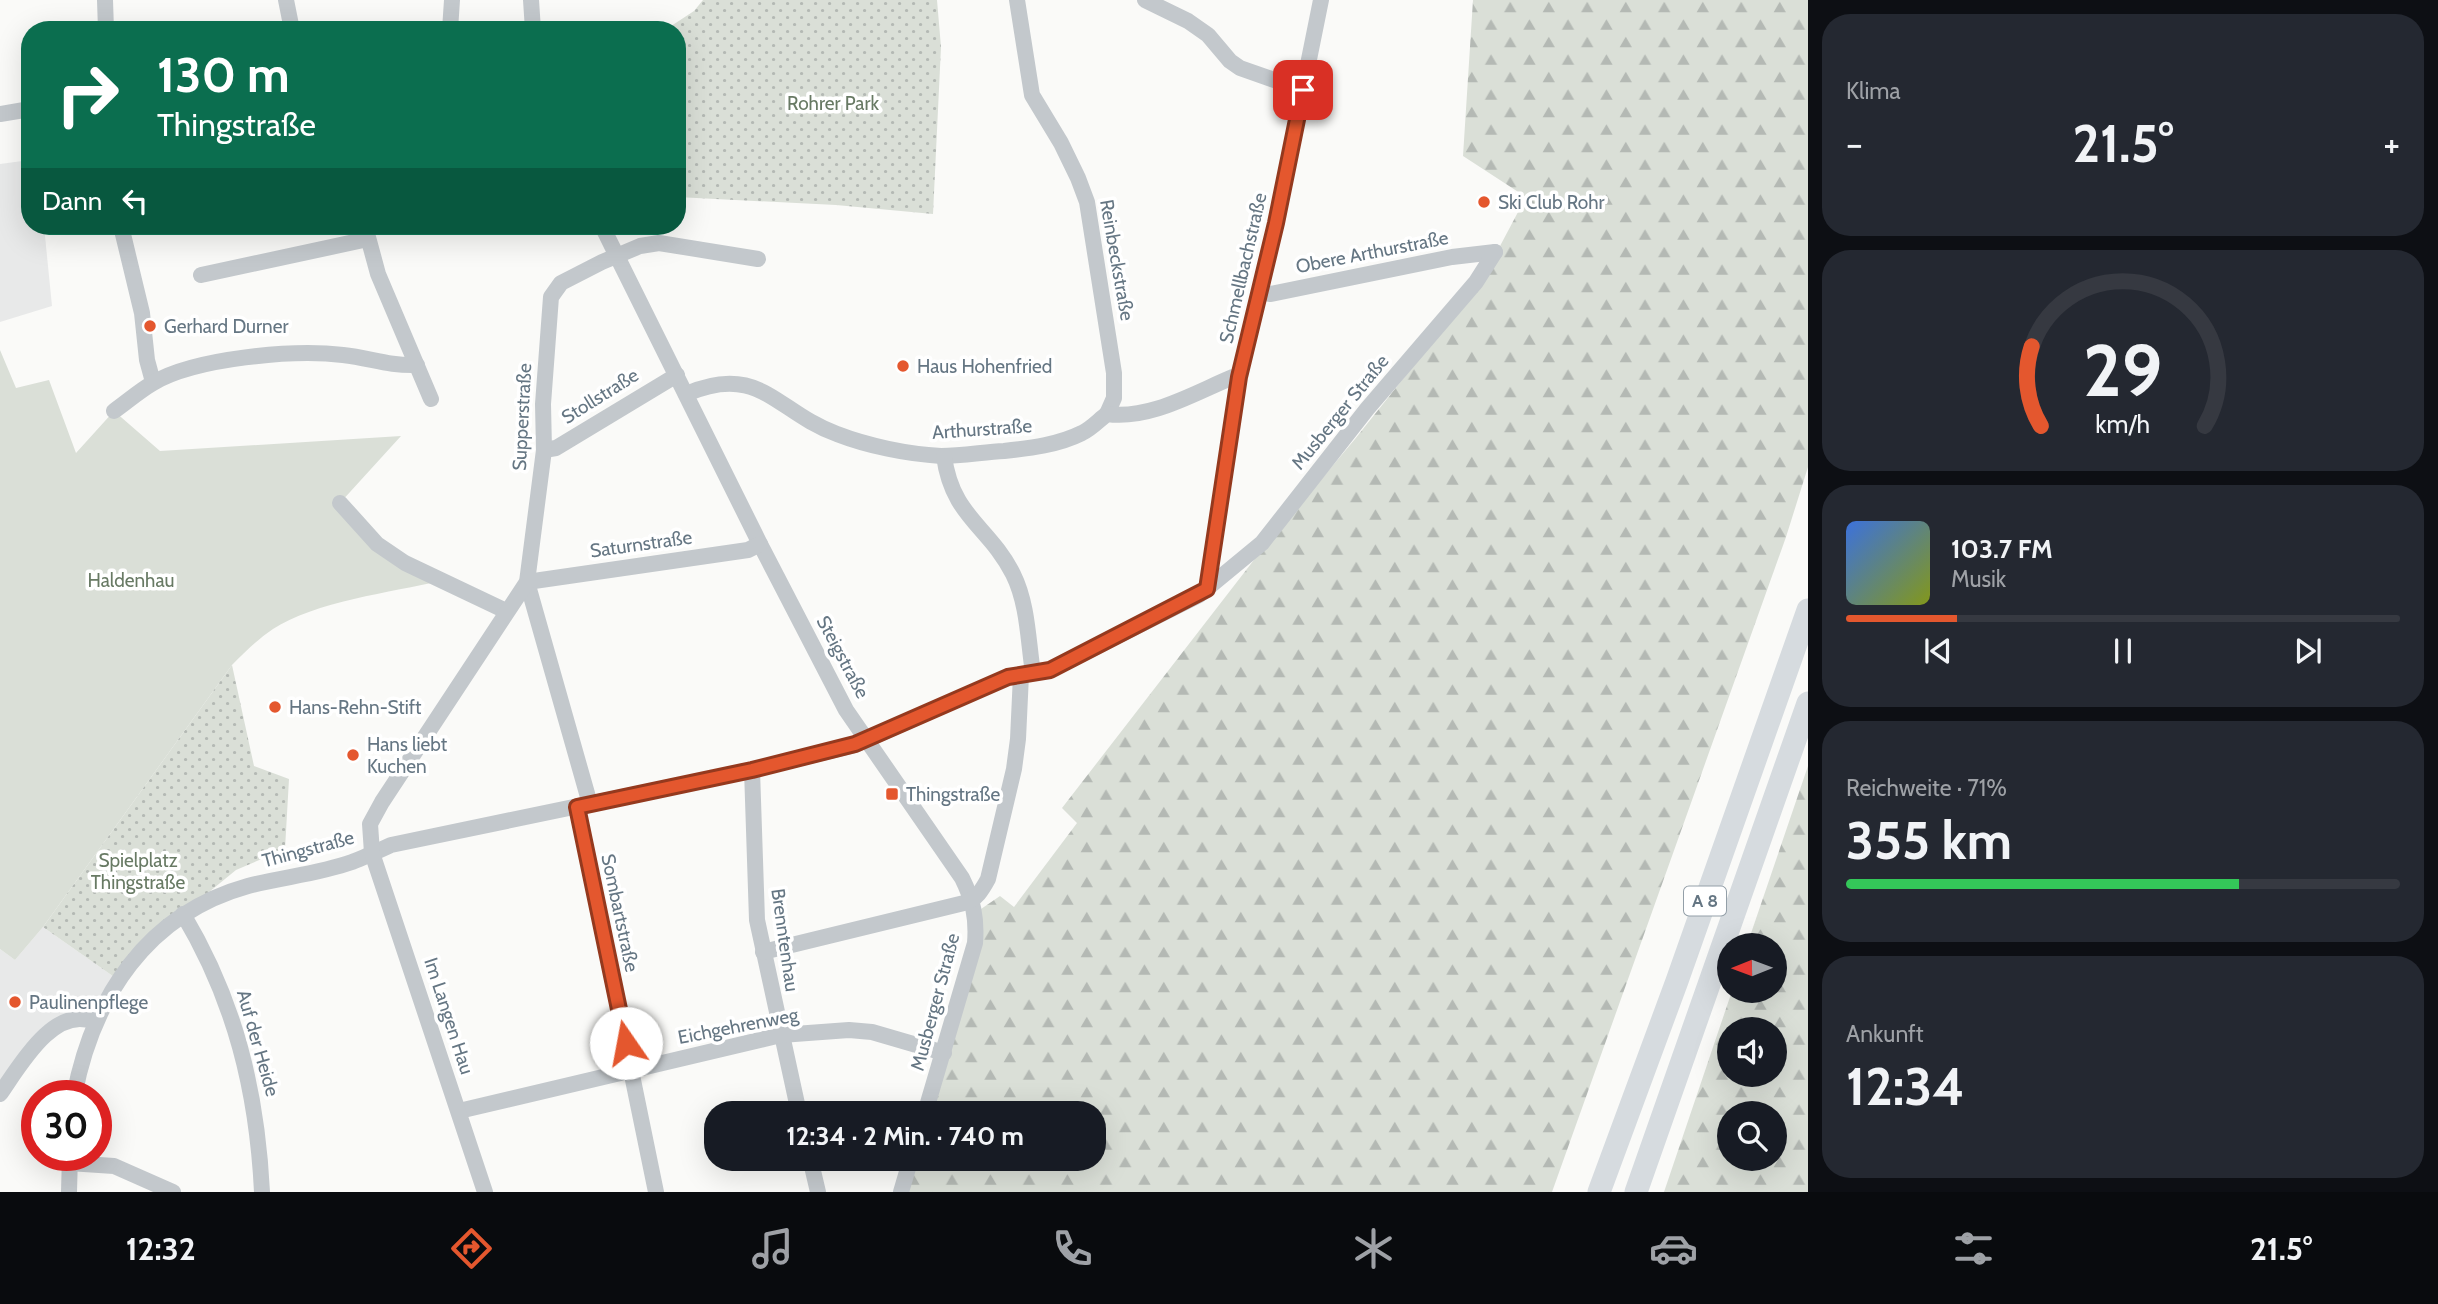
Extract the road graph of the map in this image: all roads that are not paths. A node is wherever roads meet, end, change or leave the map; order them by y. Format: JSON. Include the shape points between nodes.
{"nodes":[{"id":1,"x":105,"y":0,"type":"edge"},
{"id":2,"x":286,"y":0,"type":"edge"},
{"id":3,"x":452,"y":0,"type":"edge"},
{"id":4,"x":530,"y":0,"type":"edge"},
{"id":5,"x":1017,"y":0,"type":"edge"},
{"id":6,"x":1145,"y":0,"type":"edge"},
{"id":7,"x":1321,"y":0,"type":"edge"},
{"id":8,"x":106,"y":21,"type":"edge"},
{"id":9,"x":290,"y":21,"type":"edge"},
{"id":10,"x":450,"y":21,"type":"edge"},
{"id":11,"x":532,"y":21,"type":"edge"},
{"id":12,"x":1303,"y":90,"type":"junction"},
{"id":13,"x":21,"y":110,"type":"edge"},
{"id":14,"x":0,"y":114,"type":"edge"},
{"id":15,"x":123,"y":235,"type":"edge"},
{"id":16,"x":355,"y":235,"type":"edge"},
{"id":17,"x":368,"y":235,"type":"edge"},
{"id":18,"x":606,"y":235,"type":"edge"},
{"id":19,"x":1495,"y":252,"type":"joint"},
{"id":20,"x":616,"y":255,"type":"junction"},
{"id":21,"x":1452,"y":257,"type":"junction"},
{"id":22,"x":758,"y":258,"type":"dead end"},
{"id":23,"x":201,"y":275,"type":"dead end"},
{"id":24,"x":1476,"y":282,"type":"junction"},
{"id":25,"x":1259,"y":292,"type":"junction"},
{"id":26,"x":417,"y":365,"type":"junction"},
{"id":27,"x":677,"y":375,"type":"junction"},
{"id":28,"x":1239,"y":377,"type":"junction"},
{"id":29,"x":153,"y":382,"type":"junction"},
{"id":30,"x":686,"y":394,"type":"junction"},
{"id":31,"x":431,"y":399,"type":"dead end"},
{"id":32,"x":114,"y":411,"type":"dead end"},
{"id":33,"x":1107,"y":414,"type":"junction"},
{"id":34,"x":544,"y":450,"type":"junction"},
{"id":35,"x":944,"y":456,"type":"junction"},
{"id":36,"x":340,"y":503,"type":"dead end"},
{"id":37,"x":760,"y":544,"type":"junction"},
{"id":38,"x":527,"y":582,"type":"junction"},
{"id":39,"x":1207,"y":589,"type":"junction"},
{"id":40,"x":1808,"y":610,"type":"edge"},
{"id":41,"x":506,"y":611,"type":"junction"},
{"id":42,"x":1027,"y":674,"type":"junction"},
{"id":43,"x":1808,"y":704,"type":"edge"},
{"id":44,"x":865,"y":739,"type":"junction"},
{"id":45,"x":752,"y":770,"type":"junction"},
{"id":46,"x":584,"y":806,"type":"junction"},
{"id":47,"x":372,"y":853,"type":"junction"},
{"id":48,"x":973,"y":900,"type":"junction"},
{"id":49,"x":183,"y":914,"type":"junction"},
{"id":50,"x":763,"y":952,"type":"junction"},
{"id":51,"x":94,"y":1022,"type":"junction"},
{"id":52,"x":780,"y":1035,"type":"junction"},
{"id":53,"x":944,"y":1053,"type":"junction"},
{"id":54,"x":631,"y":1069,"type":"junction"},
{"id":55,"x":77,"y":1080,"type":"edge"},
{"id":56,"x":0,"y":1094,"type":"edge"},
{"id":57,"x":796,"y":1101,"type":"edge"},
{"id":58,"x":929,"y":1101,"type":"edge"},
{"id":59,"x":459,"y":1111,"type":"junction"},
{"id":60,"x":112,"y":1166,"type":"edge"},
{"id":61,"x":69,"y":1171,"type":"edge"},
{"id":62,"x":813,"y":1171,"type":"edge"},
{"id":63,"x":907,"y":1171,"type":"edge"},
{"id":64,"x":69,"y":1192,"type":"edge"},
{"id":65,"x":173,"y":1192,"type":"edge"},
{"id":66,"x":262,"y":1192,"type":"edge"},
{"id":67,"x":485,"y":1192,"type":"edge"},
{"id":68,"x":656,"y":1192,"type":"edge"},
{"id":69,"x":818,"y":1192,"type":"edge"},
{"id":70,"x":901,"y":1192,"type":"edge"},
{"id":71,"x":1598,"y":1192,"type":"edge"},
{"id":72,"x":1636,"y":1192,"type":"edge"}],
"edges":[{"from":1,"to":8,"type":"street"},
{"from":2,"to":9,"type":"street"},
{"from":3,"to":10,"type":"street"},
{"from":4,"to":11,"type":"street"},
{"from":5,"to":33,"type":"street","name":"Reinbeckstraße","via":[[1032,95],[1065,151],[1087,202],[1114,373],[1114,398]]},
{"from":6,"to":12,"type":"street","via":[[1208,34],[1240,68]]},
{"from":7,"to":12,"type":"street","name":"Schmellbachstraße"},
{"from":12,"to":25,"type":"street","name":"Schmellbachstraße"},
{"from":13,"to":14,"type":"street"},
{"from":15,"to":29,"type":"street"},
{"from":16,"to":23,"type":"street"},
{"from":17,"to":26,"type":"street","via":[[377,274]]},
{"from":18,"to":20,"type":"street","name":"Steigstraße"},
{"from":19,"to":21,"type":"street","name":"Obere Arthurstraße"},
{"from":19,"to":24,"type":"street","name":"Musberger Straße"},
{"from":20,"to":22,"type":"street","name":"Supperstraße","via":[[659,243]]},
{"from":20,"to":27,"type":"street","name":"Steigstraße"},
{"from":20,"to":34,"type":"street","name":"Supperstraße","via":[[561,283],[551,297],[542,404]]},
{"from":21,"to":24,"type":"street"},
{"from":21,"to":25,"type":"street","name":"Obere Arthurstraße","via":[[1271,294]]},
{"from":24,"to":39,"type":"street","name":"Musberger Straße","via":[[1367,409],[1262,543]]},
{"from":25,"to":28,"type":"street","name":"Schmellbachstraße"},
{"from":26,"to":29,"type":"street","via":[[395,366],[343,355],[276,355],[219,361]]},
{"from":26,"to":31,"type":"street"},
{"from":27,"to":30,"type":"street","name":"Steigstraße"},
{"from":27,"to":34,"type":"street","name":"Stollstraße","via":[[556,448]]},
{"from":28,"to":33,"type":"street","via":[[1146,413]]},
{"from":28,"to":39,"type":"street","name":"Schmellbachstraße"},
{"from":29,"to":32,"type":"street"},
{"from":30,"to":35,"type":"street","name":"Arthurstraße","via":[[739,383],[757,387],[837,434]]},
{"from":30,"to":37,"type":"street","name":"Steigstraße"},
{"from":33,"to":35,"type":"street","name":"Arthurstraße","via":[[1084,433],[1058,442]]},
{"from":34,"to":38,"type":"street","name":"Supperstraße"},
{"from":35,"to":42,"type":"street","via":[[955,496],[1019,587]]},
{"from":36,"to":41,"type":"street","via":[[377,544],[405,564]]},
{"from":37,"to":38,"type":"street","name":"Saturnstraße","via":[[748,550]]},
{"from":37,"to":44,"type":"street","name":"Steigstraße"},
{"from":38,"to":41,"type":"street","name":"Supperstraße"},
{"from":38,"to":46,"type":"street","name":"Sombartstraße"},
{"from":39,"to":42,"type":"street","name":"Thingstraße","via":[[1050,670]]},
{"from":40,"to":71,"type":"highway","number":"A 8"},
{"from":41,"to":47,"type":"street","name":"Supperstraße","via":[[382,802],[370,824]]},
{"from":42,"to":44,"type":"street","name":"Thingstraße","via":[[1008,677]]},
{"from":42,"to":48,"type":"street","via":[[1014,769],[988,879]]},
{"from":43,"to":72,"type":"highway","number":"A 8"},
{"from":44,"to":45,"type":"street","name":"Thingstraße"},
{"from":44,"to":48,"type":"street","name":"Steigstraße","via":[[962,877]]},
{"from":45,"to":46,"type":"street","name":"Thingstraße"},
{"from":45,"to":50,"type":"street","name":"Brenntenhau","via":[[757,920]]},
{"from":46,"to":47,"type":"street","name":"Thingstraße","via":[[391,845]]},
{"from":46,"to":54,"type":"street","name":"Sombartstraße"},
{"from":47,"to":49,"type":"street","name":"Thingstraße","via":[[351,863],[247,886]]},
{"from":47,"to":59,"type":"street","name":"Im Langen Hau"},
{"from":48,"to":50,"type":"street"},
{"from":48,"to":53,"type":"street","name":"Musberger Straße","via":[[975,943]]},
{"from":49,"to":51,"type":"street","name":"Thingstraße","via":[[154,937],[117,979]]},
{"from":49,"to":66,"type":"street","name":"Auf der Heide","via":[[220,984],[249,1076]]},
{"from":50,"to":52,"type":"street","name":"Brenntenhau"},
{"from":51,"to":55,"type":"street","name":"Thingstraße"},
{"from":51,"to":56,"type":"street","via":[[84,1018],[66,1021],[43,1037],[23,1057]]},
{"from":52,"to":53,"type":"street","name":"Eichgehrenweg","via":[[872,1032]]},
{"from":52,"to":54,"type":"street","name":"Eichgehrenweg"},
{"from":52,"to":57,"type":"street","name":"Brenntenhau"},
{"from":53,"to":58,"type":"street","name":"Musberger Straße"},
{"from":54,"to":59,"type":"street","name":"Eichgehrenweg"},
{"from":54,"to":68,"type":"street","name":"Sombartstraße"},
{"from":59,"to":67,"type":"street","name":"Im Langen Hau"},
{"from":60,"to":65,"type":"street"},
{"from":61,"to":64,"type":"street"},
{"from":62,"to":69,"type":"street"},
{"from":63,"to":70,"type":"street"}]}
